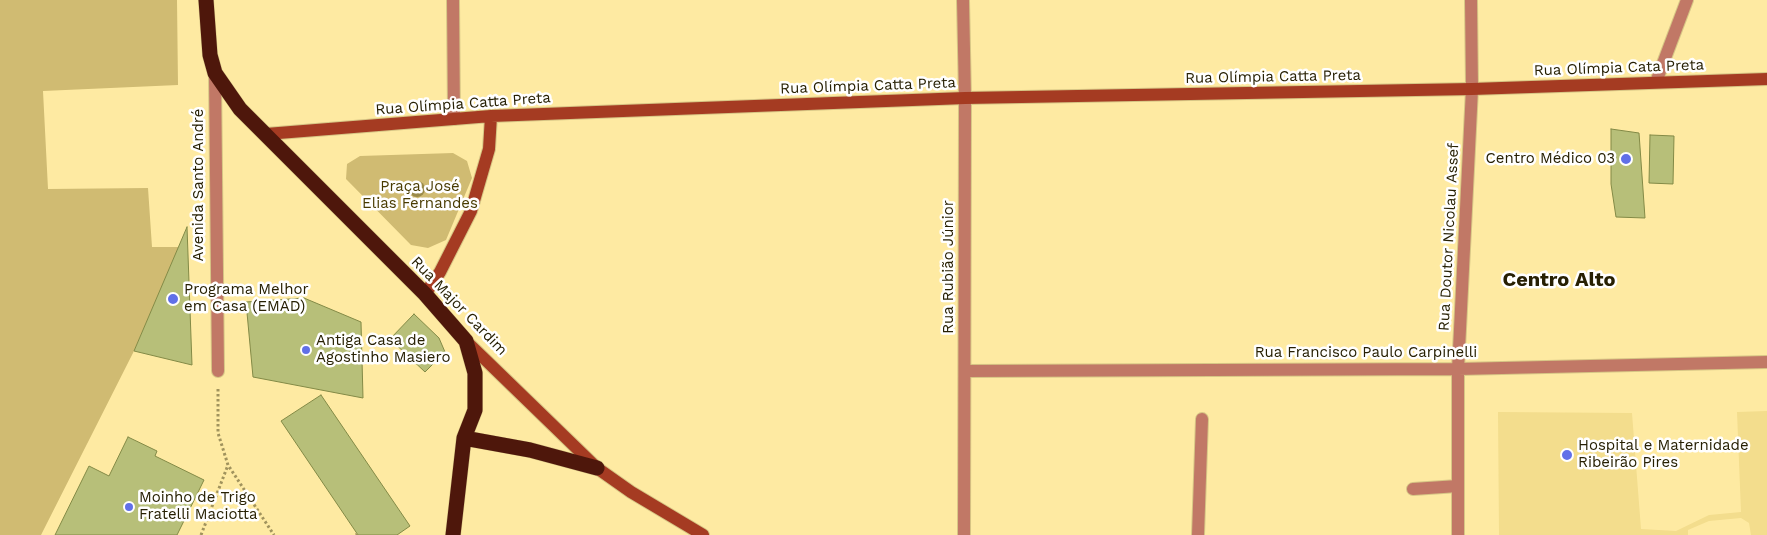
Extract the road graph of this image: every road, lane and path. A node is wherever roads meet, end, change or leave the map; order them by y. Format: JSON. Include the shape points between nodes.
{"nodes":[{"id":1,"x":206,"y":0,"type":"edge"},
{"id":2,"x":453,"y":0,"type":"edge"},
{"id":3,"x":963,"y":0,"type":"edge"},
{"id":4,"x":1471,"y":0,"type":"edge"},
{"id":5,"x":1687,"y":0,"type":"edge"},
{"id":6,"x":216,"y":73,"type":"junction"},
{"id":7,"x":1767,"y":80,"type":"edge"},
{"id":8,"x":1656,"y":82,"type":"junction"},
{"id":9,"x":1472,"y":90,"type":"junction"},
{"id":10,"x":965,"y":98,"type":"junction"},
{"id":11,"x":491,"y":116,"type":"junction"},
{"id":12,"x":454,"y":119,"type":"junction"},
{"id":13,"x":266,"y":134,"type":"junction"},
{"id":14,"x":425,"y":294,"type":"junction"},
{"id":15,"x":466,"y":341,"type":"junction"},
{"id":16,"x":1767,"y":362,"type":"edge"},
{"id":17,"x":1458,"y":369,"type":"junction"},
{"id":18,"x":218,"y":371,"type":"joint"},
{"id":19,"x":966,"y":371,"type":"junction"},
{"id":20,"x":1202,"y":419,"type":"dead end"},
{"id":21,"x":464,"y":438,"type":"junction"},
{"id":22,"x":228,"y":465,"type":"junction"},
{"id":23,"x":597,"y":468,"type":"junction"},
{"id":24,"x":1458,"y":486,"type":"junction"},
{"id":25,"x":1413,"y":489,"type":"dead end"},
{"id":26,"x":201,"y":535,"type":"edge"},
{"id":27,"x":274,"y":535,"type":"edge"},
{"id":28,"x":453,"y":535,"type":"edge"},
{"id":29,"x":704,"y":535,"type":"edge"},
{"id":30,"x":964,"y":535,"type":"edge"},
{"id":31,"x":1198,"y":535,"type":"edge"},
{"id":32,"x":1458,"y":535,"type":"edge"}],
"edges":[{"from":1,"to":6,"type":"highway","name":"Avenida Santo André","via":[[210,55]]},
{"from":2,"to":12,"type":"street"},
{"from":3,"to":10,"type":"street","name":"Rua Rubião Júnior"},
{"from":4,"to":9,"type":"street","name":"Rua Doutor Nicolau Assef"},
{"from":5,"to":8,"type":"street"},
{"from":6,"to":13,"type":"highway","name":"Rua Major Cardim","via":[[240,109]]},
{"from":6,"to":18,"type":"street","name":"Avenida Santo André"},
{"from":7,"to":8,"type":"street","name":"Rua Olímpia Cata Preta"},
{"from":8,"to":9,"type":"street","name":"Rua Olímpia Cata Preta"},
{"from":9,"to":10,"type":"street","name":"Rua Olímpia Catta Preta"},
{"from":9,"to":17,"type":"street","name":"Rua Doutor Nicolau Assef"},
{"from":10,"to":11,"type":"street","name":"Rua Olímpia Catta Preta"},
{"from":10,"to":19,"type":"street","name":"Rua Rubião Júnior"},
{"from":11,"to":12,"type":"street","name":"Rua Olímpia Catta Preta"},
{"from":11,"to":14,"type":"street","via":[[489,149],[471,212]]},
{"from":12,"to":13,"type":"street","name":"Rua Olímpia Catta Preta"},
{"from":13,"to":14,"type":"highway","name":"Rua Major Cardim"},
{"from":14,"to":15,"type":"highway","name":"Rua Major Cardim"},
{"from":15,"to":21,"type":"highway","via":[[475,372],[475,410]]},
{"from":15,"to":23,"type":"street","name":"Rua Major Cardim"},
{"from":16,"to":17,"type":"street","name":"Rua Francisco Paulo Carpinelli"},
{"from":17,"to":19,"type":"street","name":"Rua Francisco Paulo Carpinelli"},
{"from":17,"to":24,"type":"street","name":"Rua Doutor Nicolau Assef"},
{"from":18,"to":22,"type":"path","via":[[218,433]]},
{"from":19,"to":30,"type":"street","name":"Rua Rubião Júnior"},
{"from":20,"to":31,"type":"street"},
{"from":21,"to":23,"type":"highway","via":[[530,450]]},
{"from":21,"to":28,"type":"highway"},
{"from":22,"to":26,"type":"path"},
{"from":22,"to":27,"type":"path"},
{"from":23,"to":29,"type":"street","name":"Rua Major Cardim"},
{"from":24,"to":25,"type":"street"},
{"from":24,"to":32,"type":"street","name":"Rua Doutor Nicolau Assef"}]}
